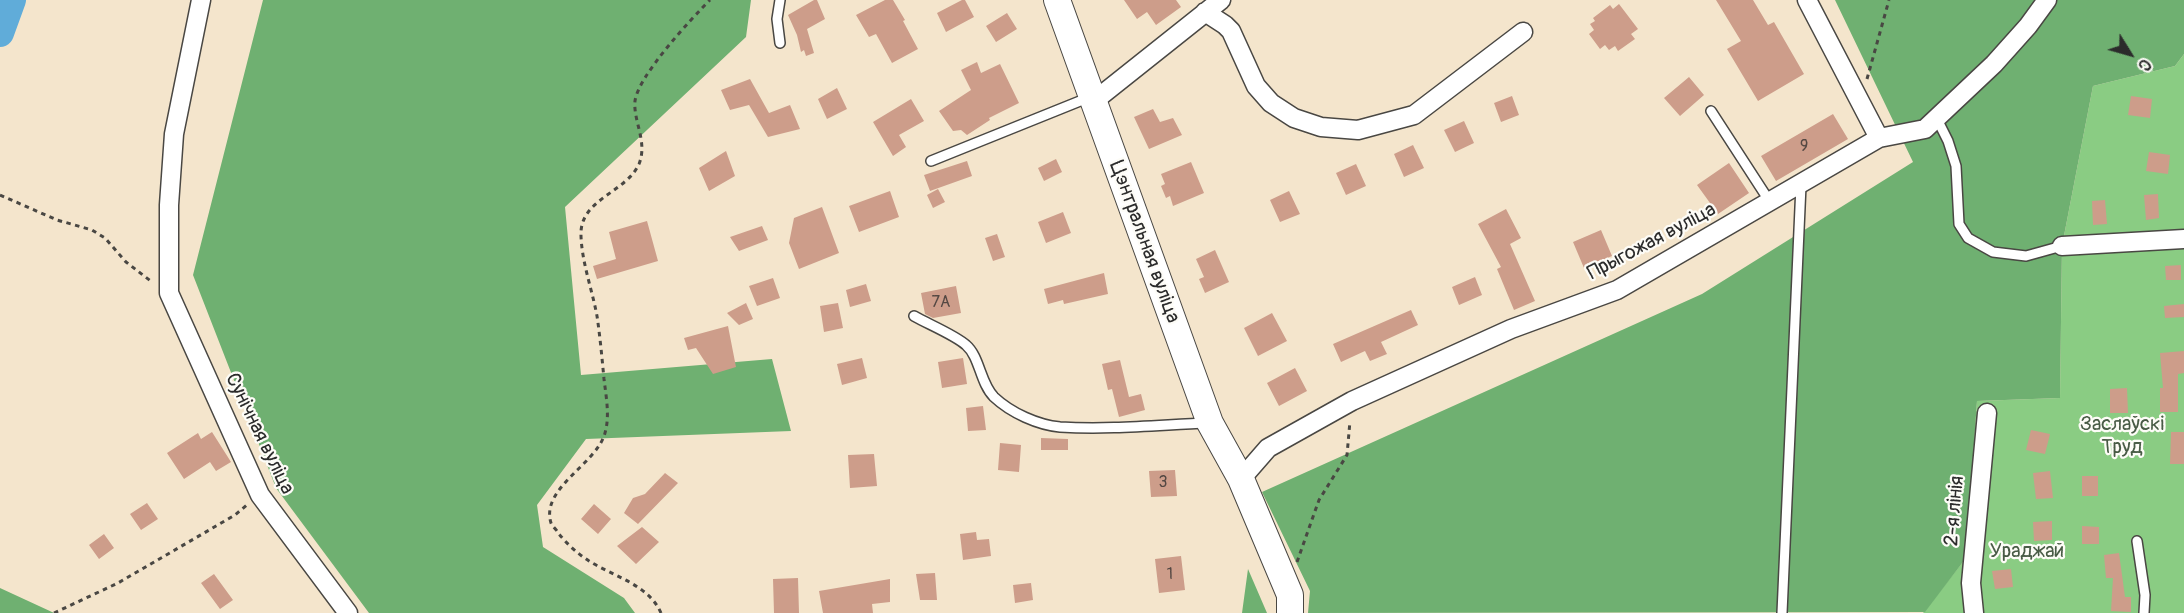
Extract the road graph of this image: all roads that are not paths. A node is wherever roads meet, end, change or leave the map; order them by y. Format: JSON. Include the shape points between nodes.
{"nodes":[{"id":1,"x":201,"y":0,"type":"edge"},
{"id":2,"x":780,"y":0,"type":"edge"},
{"id":3,"x":1057,"y":0,"type":"edge"},
{"id":4,"x":1221,"y":0,"type":"edge"},
{"id":5,"x":1807,"y":0,"type":"edge"},
{"id":6,"x":2047,"y":0,"type":"edge"},
{"id":7,"x":1205,"y":12,"type":"junction"},
{"id":8,"x":1523,"y":32,"type":"dead end"},
{"id":9,"x":780,"y":43,"type":"dead end"},
{"id":10,"x":1093,"y":99,"type":"junction"},
{"id":11,"x":1712,"y":111,"type":"dead end"},
{"id":12,"x":1937,"y":119,"type":"junction"},
{"id":13,"x":1880,"y":138,"type":"junction"},
{"id":14,"x":931,"y":161,"type":"dead end"},
{"id":15,"x":1801,"y":185,"type":"junction"},
{"id":16,"x":1770,"y":202,"type":"junction"},
{"id":17,"x":2184,"y":239,"type":"edge"},
{"id":18,"x":2062,"y":246,"type":"joint"},
{"id":19,"x":914,"y":316,"type":"dead end"},
{"id":20,"x":1987,"y":413,"type":"dead end"},
{"id":21,"x":1210,"y":423,"type":"junction"},
{"id":22,"x":1241,"y":479,"type":"junction"},
{"id":23,"x":2137,"y":541,"type":"dead end"},
{"id":24,"x":348,"y":613,"type":"edge"},
{"id":25,"x":1290,"y":613,"type":"edge"},
{"id":26,"x":1782,"y":613,"type":"edge"},
{"id":27,"x":1974,"y":613,"type":"edge"},
{"id":28,"x":2144,"y":613,"type":"edge"}],
"edges":[{"from":1,"to":24,"type":"street","name":"Сунічная вуліца","via":[[174,135],[169,293],[260,495]]},
{"from":2,"to":9,"type":"lane"},
{"from":3,"to":10,"type":"street","name":"Цэнтральная вуліца"},
{"from":4,"to":7,"type":"street"},
{"from":5,"to":13,"type":"street"},
{"from":6,"to":12,"type":"street","name":"Прыгожая вуліца","via":[[1994,64]]},
{"from":7,"to":8,"type":"street","via":[[1231,31],[1256,86],[1271,102],[1294,118],[1321,127],[1358,130],[1414,115]]},
{"from":7,"to":10,"type":"street"},
{"from":10,"to":14,"type":"lane"},
{"from":10,"to":21,"type":"street","name":"Цэнтральная вуліца"},
{"from":11,"to":16,"type":"lane"},
{"from":12,"to":13,"type":"street","name":"Прыгожая вуліца","via":[[1925,129]]},
{"from":12,"to":18,"type":"lane","via":[[1956,166],[1959,224],[1968,238],[1993,252],[2015,255]]},
{"from":13,"to":15,"type":"street","name":"Прыгожая вуліца"},
{"from":15,"to":16,"type":"street","name":"Прыгожая вуліца"},
{"from":15,"to":26,"type":"lane"},
{"from":16,"to":22,"type":"street","name":"Прыгожая вуліца","via":[[1617,290],[1511,329],[1352,401],[1268,448]]},
{"from":17,"to":18,"type":"street"},
{"from":19,"to":21,"type":"lane","via":[[966,345],[993,396],[1030,419],[1059,427]]},
{"from":20,"to":27,"type":"street","name":"2-я лінія","via":[[1971,583]]},
{"from":21,"to":22,"type":"street","name":"Цэнтральная вуліца"},
{"from":22,"to":25,"type":"street","name":"Цэнтральная вуліца","via":[[1290,595]]},
{"from":23,"to":28,"type":"lane"}]}
